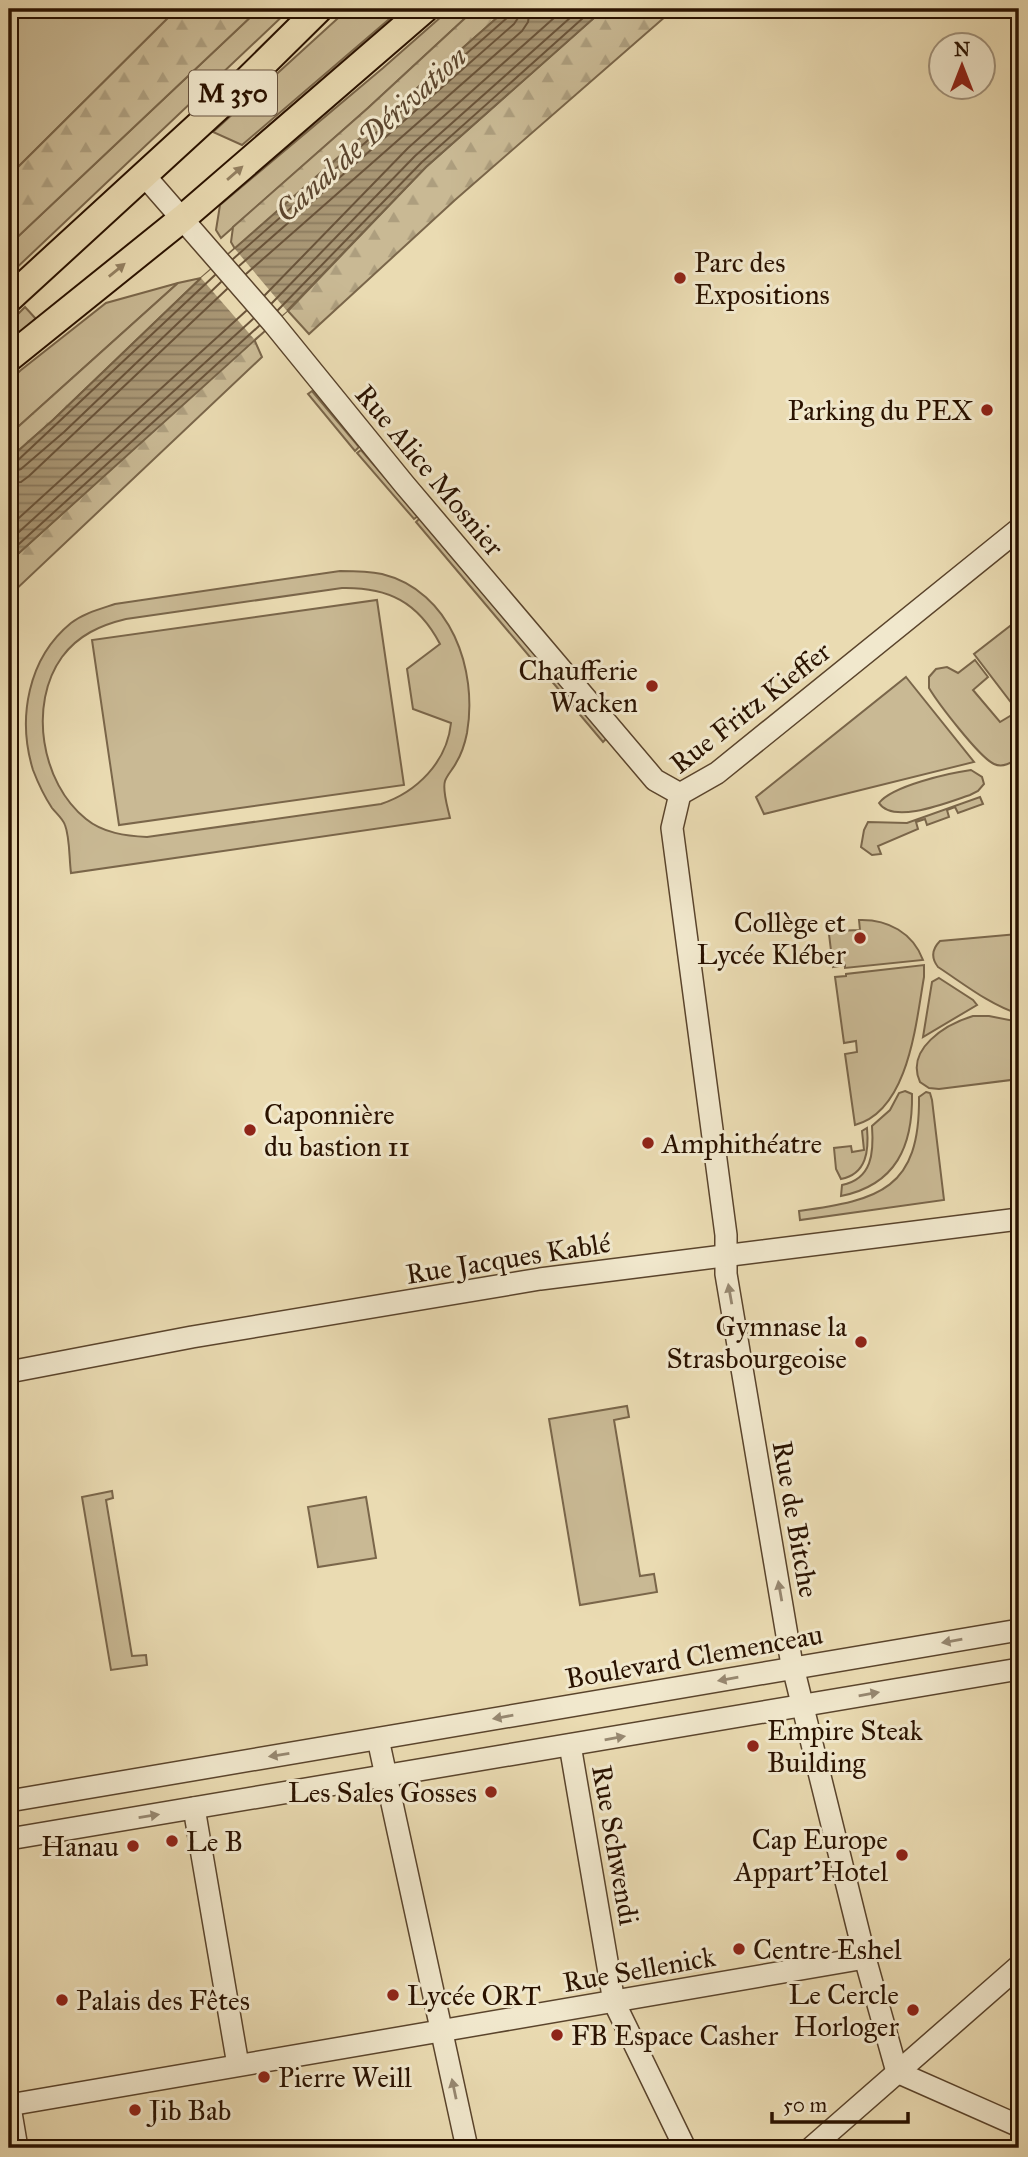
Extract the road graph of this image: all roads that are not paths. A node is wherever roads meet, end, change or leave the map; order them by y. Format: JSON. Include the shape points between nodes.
{"nodes":[{"id":1,"x":319,"y":9,"type":"edge"},
{"id":2,"x":425,"y":9,"type":"edge"},
{"id":3,"x":143,"y":174,"type":"junction"},
{"id":4,"x":183,"y":218,"type":"junction"},
{"id":5,"x":9,"y":299,"type":"edge"},
{"id":6,"x":9,"y":358,"type":"edge"},
{"id":7,"x":1019,"y":529,"type":"edge"},
{"id":8,"x":680,"y":794,"type":"junction"},
{"id":9,"x":1019,"y":1219,"type":"edge"},
{"id":10,"x":726,"y":1256,"type":"junction"},
{"id":11,"x":9,"y":1372,"type":"edge"},
{"id":12,"x":1019,"y":1630,"type":"edge"},
{"id":13,"x":794,"y":1668,"type":"junction"},
{"id":14,"x":1019,"y":1669,"type":"edge"},
{"id":15,"x":801,"y":1706,"type":"junction"},
{"id":16,"x":378,"y":1739,"type":"junction"},
{"id":17,"x":570,"y":1745,"type":"junction"},
{"id":18,"x":385,"y":1776,"type":"junction"},
{"id":19,"x":9,"y":1801,"type":"edge"},
{"id":20,"x":194,"y":1808,"type":"junction"},
{"id":21,"x":9,"y":1839,"type":"edge"},
{"id":22,"x":865,"y":1958,"type":"junction"},
{"id":23,"x":1019,"y":1966,"type":"edge"},
{"id":24,"x":614,"y":2002,"type":"junction"},
{"id":25,"x":442,"y":2030,"type":"junction"},
{"id":26,"x":238,"y":2065,"type":"junction"},
{"id":27,"x":897,"y":2072,"type":"junction"},
{"id":28,"x":9,"y":2103,"type":"edge"},
{"id":29,"x":1019,"y":2126,"type":"edge"},
{"id":30,"x":17,"y":2148,"type":"edge"},
{"id":31,"x":467,"y":2148,"type":"edge"},
{"id":32,"x":685,"y":2148,"type":"edge"},
{"id":33,"x":810,"y":2148,"type":"edge"}],
"edges":[{"from":1,"to":3,"type":"main road","number":"M 350"},
{"from":4,"to":2,"type":"main road","number":"M 350","one_way":true},
{"from":3,"to":4,"type":"street","name":"Rue Alice Mosnier"},
{"from":3,"to":5,"type":"main road","number":"M 350"},
{"from":6,"to":4,"type":"main road","number":"M 350","one_way":true},
{"from":4,"to":8,"type":"street","name":"Rue Alice Mosnier","via":[[655,780]]},
{"from":7,"to":8,"type":"street","name":"Rue Fritz Kieffer","via":[[717,773]]},
{"from":8,"to":10,"type":"street","name":"Rue Fritz Kieffer","via":[[672,828]]},
{"from":9,"to":10,"type":"street","name":"Rue Jacques Kablé"},
{"from":10,"to":11,"type":"street","name":"Rue Jacques Kablé","via":[[540,1279]]},
{"from":13,"to":10,"type":"street","name":"Rue de Bitche","one_way":true},
{"from":12,"to":13,"type":"street","name":"Boulevard Clemenceau","one_way":true},
{"from":13,"to":15,"type":"street","name":"Rue de Bitche"},
{"from":13,"to":16,"type":"street","name":"Boulevard Clemenceau","one_way":true},
{"from":15,"to":14,"type":"street","one_way":true},
{"from":17,"to":15,"type":"street","one_way":true},
{"from":15,"to":22,"type":"street","name":"Rue de Bitche"},
{"from":16,"to":18,"type":"street"},
{"from":16,"to":19,"type":"street","name":"Boulevard Clemenceau","one_way":true},
{"from":17,"to":18,"type":"street"},
{"from":17,"to":24,"type":"street","name":"Rue Schwendi"},
{"from":18,"to":20,"type":"street"},
{"from":18,"to":25,"type":"street"},
{"from":21,"to":20,"type":"street","one_way":true},
{"from":20,"to":26,"type":"street"},
{"from":22,"to":24,"type":"street","name":"Rue Sellenick"},
{"from":22,"to":27,"type":"street","name":"Rue de Bitche"},
{"from":23,"to":27,"type":"street"},
{"from":24,"to":25,"type":"street","name":"Rue Sellenick"},
{"from":24,"to":32,"type":"street","name":"Rue Schwendi"},
{"from":25,"to":26,"type":"street","name":"Rue Sellenick"},
{"from":31,"to":25,"type":"street","one_way":true},
{"from":26,"to":28,"type":"street","name":"Rue Sellenick"},
{"from":27,"to":29,"type":"street"},
{"from":27,"to":33,"type":"street"},
{"from":28,"to":30,"type":"street"}]}
